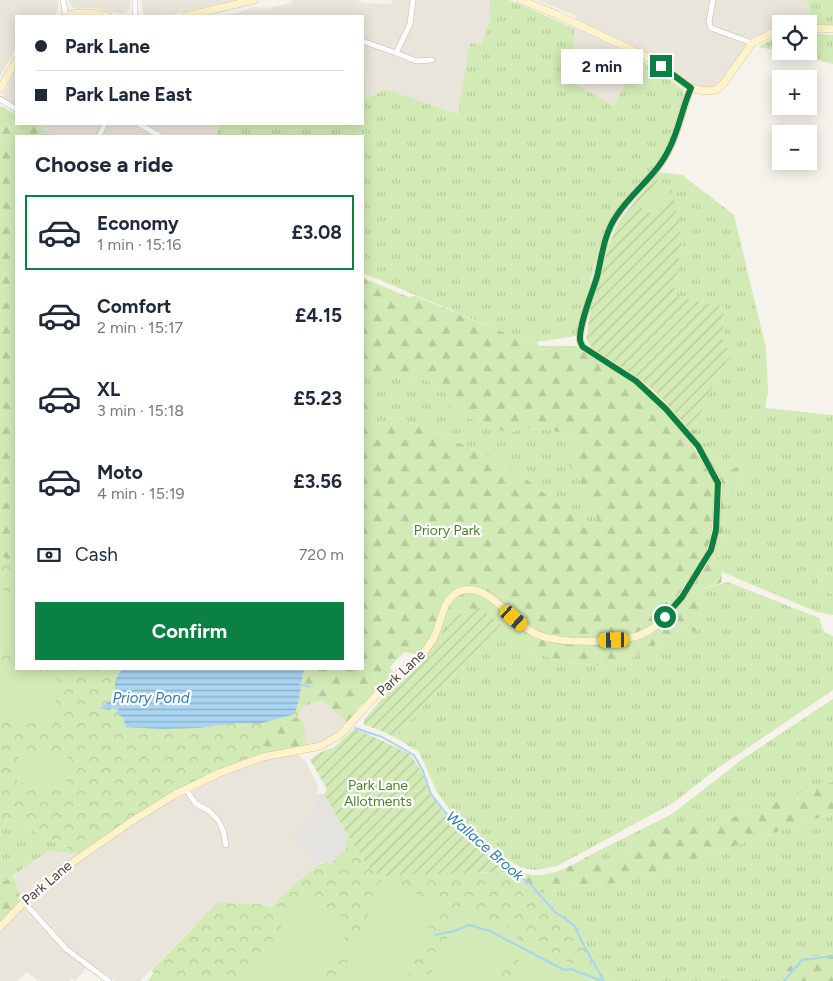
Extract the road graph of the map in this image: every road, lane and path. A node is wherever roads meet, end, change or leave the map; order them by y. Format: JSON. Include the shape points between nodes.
{"nodes":[{"id":1,"x":63,"y":0,"type":"edge"},
{"id":2,"x":135,"y":0,"type":"edge"},
{"id":3,"x":254,"y":0,"type":"edge"},
{"id":4,"x":413,"y":0,"type":"edge"},
{"id":5,"x":521,"y":0,"type":"edge"},
{"id":6,"x":713,"y":0,"type":"edge"},
{"id":7,"x":65,"y":15,"type":"edge"},
{"id":8,"x":73,"y":15,"type":"edge"},
{"id":9,"x":102,"y":15,"type":"edge"},
{"id":10,"x":135,"y":15,"type":"edge"},
{"id":11,"x":190,"y":15,"type":"edge"},
{"id":12,"x":817,"y":28,"type":"edge"},
{"id":13,"x":833,"y":28,"type":"edge"},
{"id":14,"x":772,"y":33,"type":"edge"},
{"id":15,"x":364,"y":42,"type":"edge"},
{"id":16,"x":752,"y":42,"type":"junction"},
{"id":17,"x":396,"y":53,"type":"junction"},
{"id":18,"x":432,"y":60,"type":"dead end"},
{"id":19,"x":15,"y":63,"type":"edge"},
{"id":20,"x":691,"y":88,"type":"junction"},
{"id":21,"x":0,"y":89,"type":"edge"},
{"id":22,"x":0,"y":100,"type":"edge"},
{"id":23,"x":15,"y":108,"type":"edge"},
{"id":24,"x":141,"y":125,"type":"edge"},
{"id":25,"x":158,"y":135,"type":"edge"},
{"id":26,"x":186,"y":789,"type":"junction"},
{"id":27,"x":226,"y":845,"type":"dead end"},
{"id":28,"x":24,"y":902,"type":"junction"},
{"id":29,"x":0,"y":927,"type":"edge"},
{"id":30,"x":109,"y":981,"type":"edge"}],
"edges":[{"from":1,"to":7,"type":"street"},
{"from":2,"to":10,"type":"street"},
{"from":3,"to":11,"type":"street"},
{"from":4,"to":17,"type":"street","via":[[410,24]]},
{"from":5,"to":20,"type":"street","via":[[647,57]]},
{"from":6,"to":16,"type":"street","via":[[711,28]]},
{"from":8,"to":9,"type":"street"},
{"from":12,"to":13,"type":"street"},
{"from":14,"to":16,"type":"street"},
{"from":15,"to":17,"type":"street"},
{"from":16,"to":20,"type":"street","via":[[720,87],[704,91]]},
{"from":17,"to":18,"type":"street","via":[[416,61]]},
{"from":19,"to":21,"type":"street"},
{"from":20,"to":26,"type":"street","name":"Park Lane","via":[[669,150],[659,167],[616,216],[605,239],[580,341],[583,347],[636,381],[666,409],[698,446],[718,483],[716,530],[711,550],[682,597],[649,631],[632,638],[577,640],[538,635],[484,594],[465,590],[458,592],[447,603],[435,637],[425,652],[395,676],[341,734],[322,746],[262,757]]},
{"from":22,"to":23,"type":"street"},
{"from":24,"to":25,"type":"street"},
{"from":26,"to":27,"type":"street","via":[[195,803],[218,820]]},
{"from":26,"to":28,"type":"street","name":"Park Lane","via":[[157,804],[77,858]]},
{"from":28,"to":29,"type":"street","name":"Park Lane"},
{"from":28,"to":30,"type":"street","via":[[66,949]]}]}
